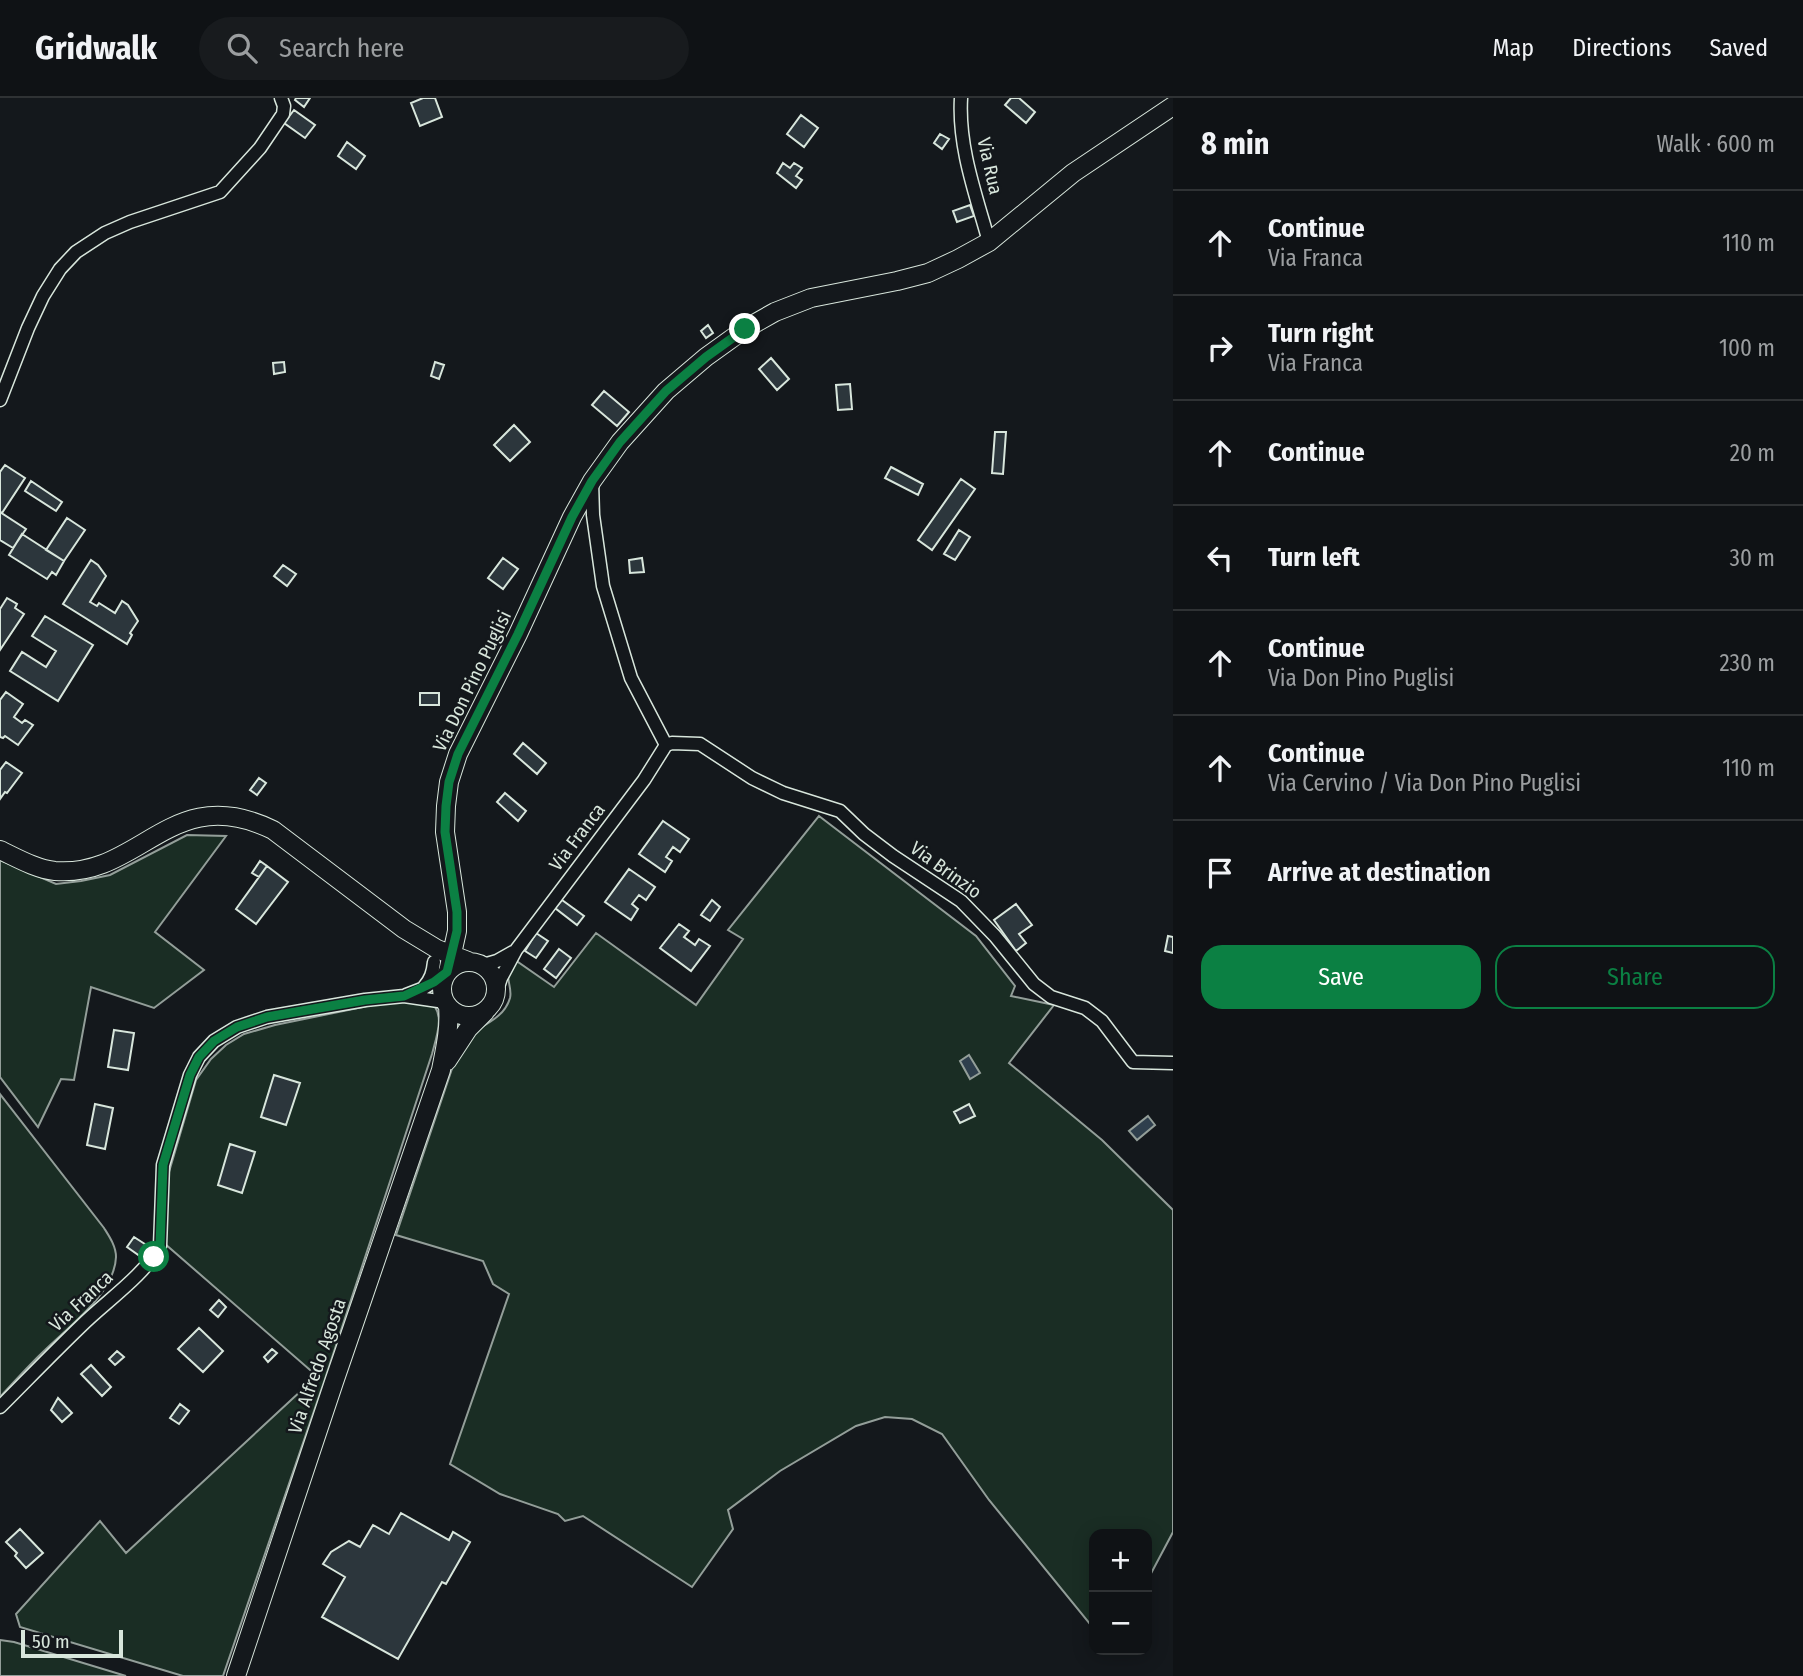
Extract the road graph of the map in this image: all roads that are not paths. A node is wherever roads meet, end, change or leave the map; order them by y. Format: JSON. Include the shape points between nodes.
{"nodes":[{"id":1,"x":961,"y":98,"type":"edge"},
{"id":2,"x":282,"y":102,"type":"edge"},
{"id":3,"x":1173,"y":106,"type":"edge"},
{"id":4,"x":989,"y":242,"type":"junction"},
{"id":5,"x":0,"y":400,"type":"edge"},
{"id":6,"x":592,"y":481,"type":"junction"},
{"id":7,"x":666,"y":745,"type":"junction"},
{"id":8,"x":0,"y":850,"type":"edge"},
{"id":9,"x":457,"y":912,"type":"junction"},
{"id":10,"x":516,"y":950,"type":"junction"},
{"id":11,"x":451,"y":976,"type":"junction"},
{"id":12,"x":497,"y":990,"type":"junction"},
{"id":13,"x":404,"y":996,"type":"junction"},
{"id":14,"x":486,"y":1011,"type":"junction"},
{"id":15,"x":1173,"y":1063,"type":"edge"},
{"id":16,"x":441,"y":1070,"type":"junction"},
{"id":17,"x":0,"y":1407,"type":"edge"},
{"id":18,"x":236,"y":1676,"type":"edge"}],
"edges":[{"from":1,"to":4,"type":"street","name":"Via Rua","via":[[966,159]]},
{"from":2,"to":5,"type":"street","via":[[283,114],[260,148],[220,192],[105,233],[60,268],[28,328]]},
{"from":3,"to":4,"type":"street","name":"Via Don Pino Puglisi","via":[[1073,173]]},
{"from":4,"to":6,"type":"street","name":"Via Don Pino Puglisi","via":[[928,273],[811,298],[745,329],[666,391]]},
{"from":6,"to":7,"type":"street","via":[[603,586],[631,678]]},
{"from":6,"to":9,"type":"street","name":"Via Don Pino Puglisi","via":[[458,754],[449,782],[445,832]]},
{"from":7,"to":10,"type":"street","name":"Via Franca"},
{"from":7,"to":15,"type":"street","name":"Via Brinzio","via":[[699,744],[783,793],[840,811],[893,856],[961,901],[1034,984],[1102,1021],[1133,1062]]},
{"from":8,"to":11,"type":"street","via":[[55,871],[78,870],[101,865],[193,818],[214,815],[257,822],[404,929]]},
{"from":9,"to":11,"type":"street","name":"Via Alfredo Agosta"},
{"from":9,"to":11,"type":"street","via":[[467,943]]},
{"from":10,"to":11,"type":"street"},
{"from":10,"to":12,"type":"street","name":"Via Franca"},
{"from":11,"to":12,"type":"street","via":[[494,975]]},
{"from":11,"to":13,"type":"street"},
{"from":11,"to":13,"type":"street"},
{"from":11,"to":14,"type":"street","via":[[454,1012],[462,1016]]},
{"from":11,"to":16,"type":"street","name":"Via Alfredo Agosta"},
{"from":12,"to":14,"type":"street","name":"Via Alfredo Agosta"},
{"from":13,"to":17,"type":"street","name":"Via Franca","via":[[267,1017],[214,1041],[190,1075],[163,1165],[160,1246],[154,1257]]},
{"from":14,"to":16,"type":"street","name":"Via Alfredo Agosta"},
{"from":16,"to":18,"type":"street","name":"Via Alfredo Agosta"}]}
